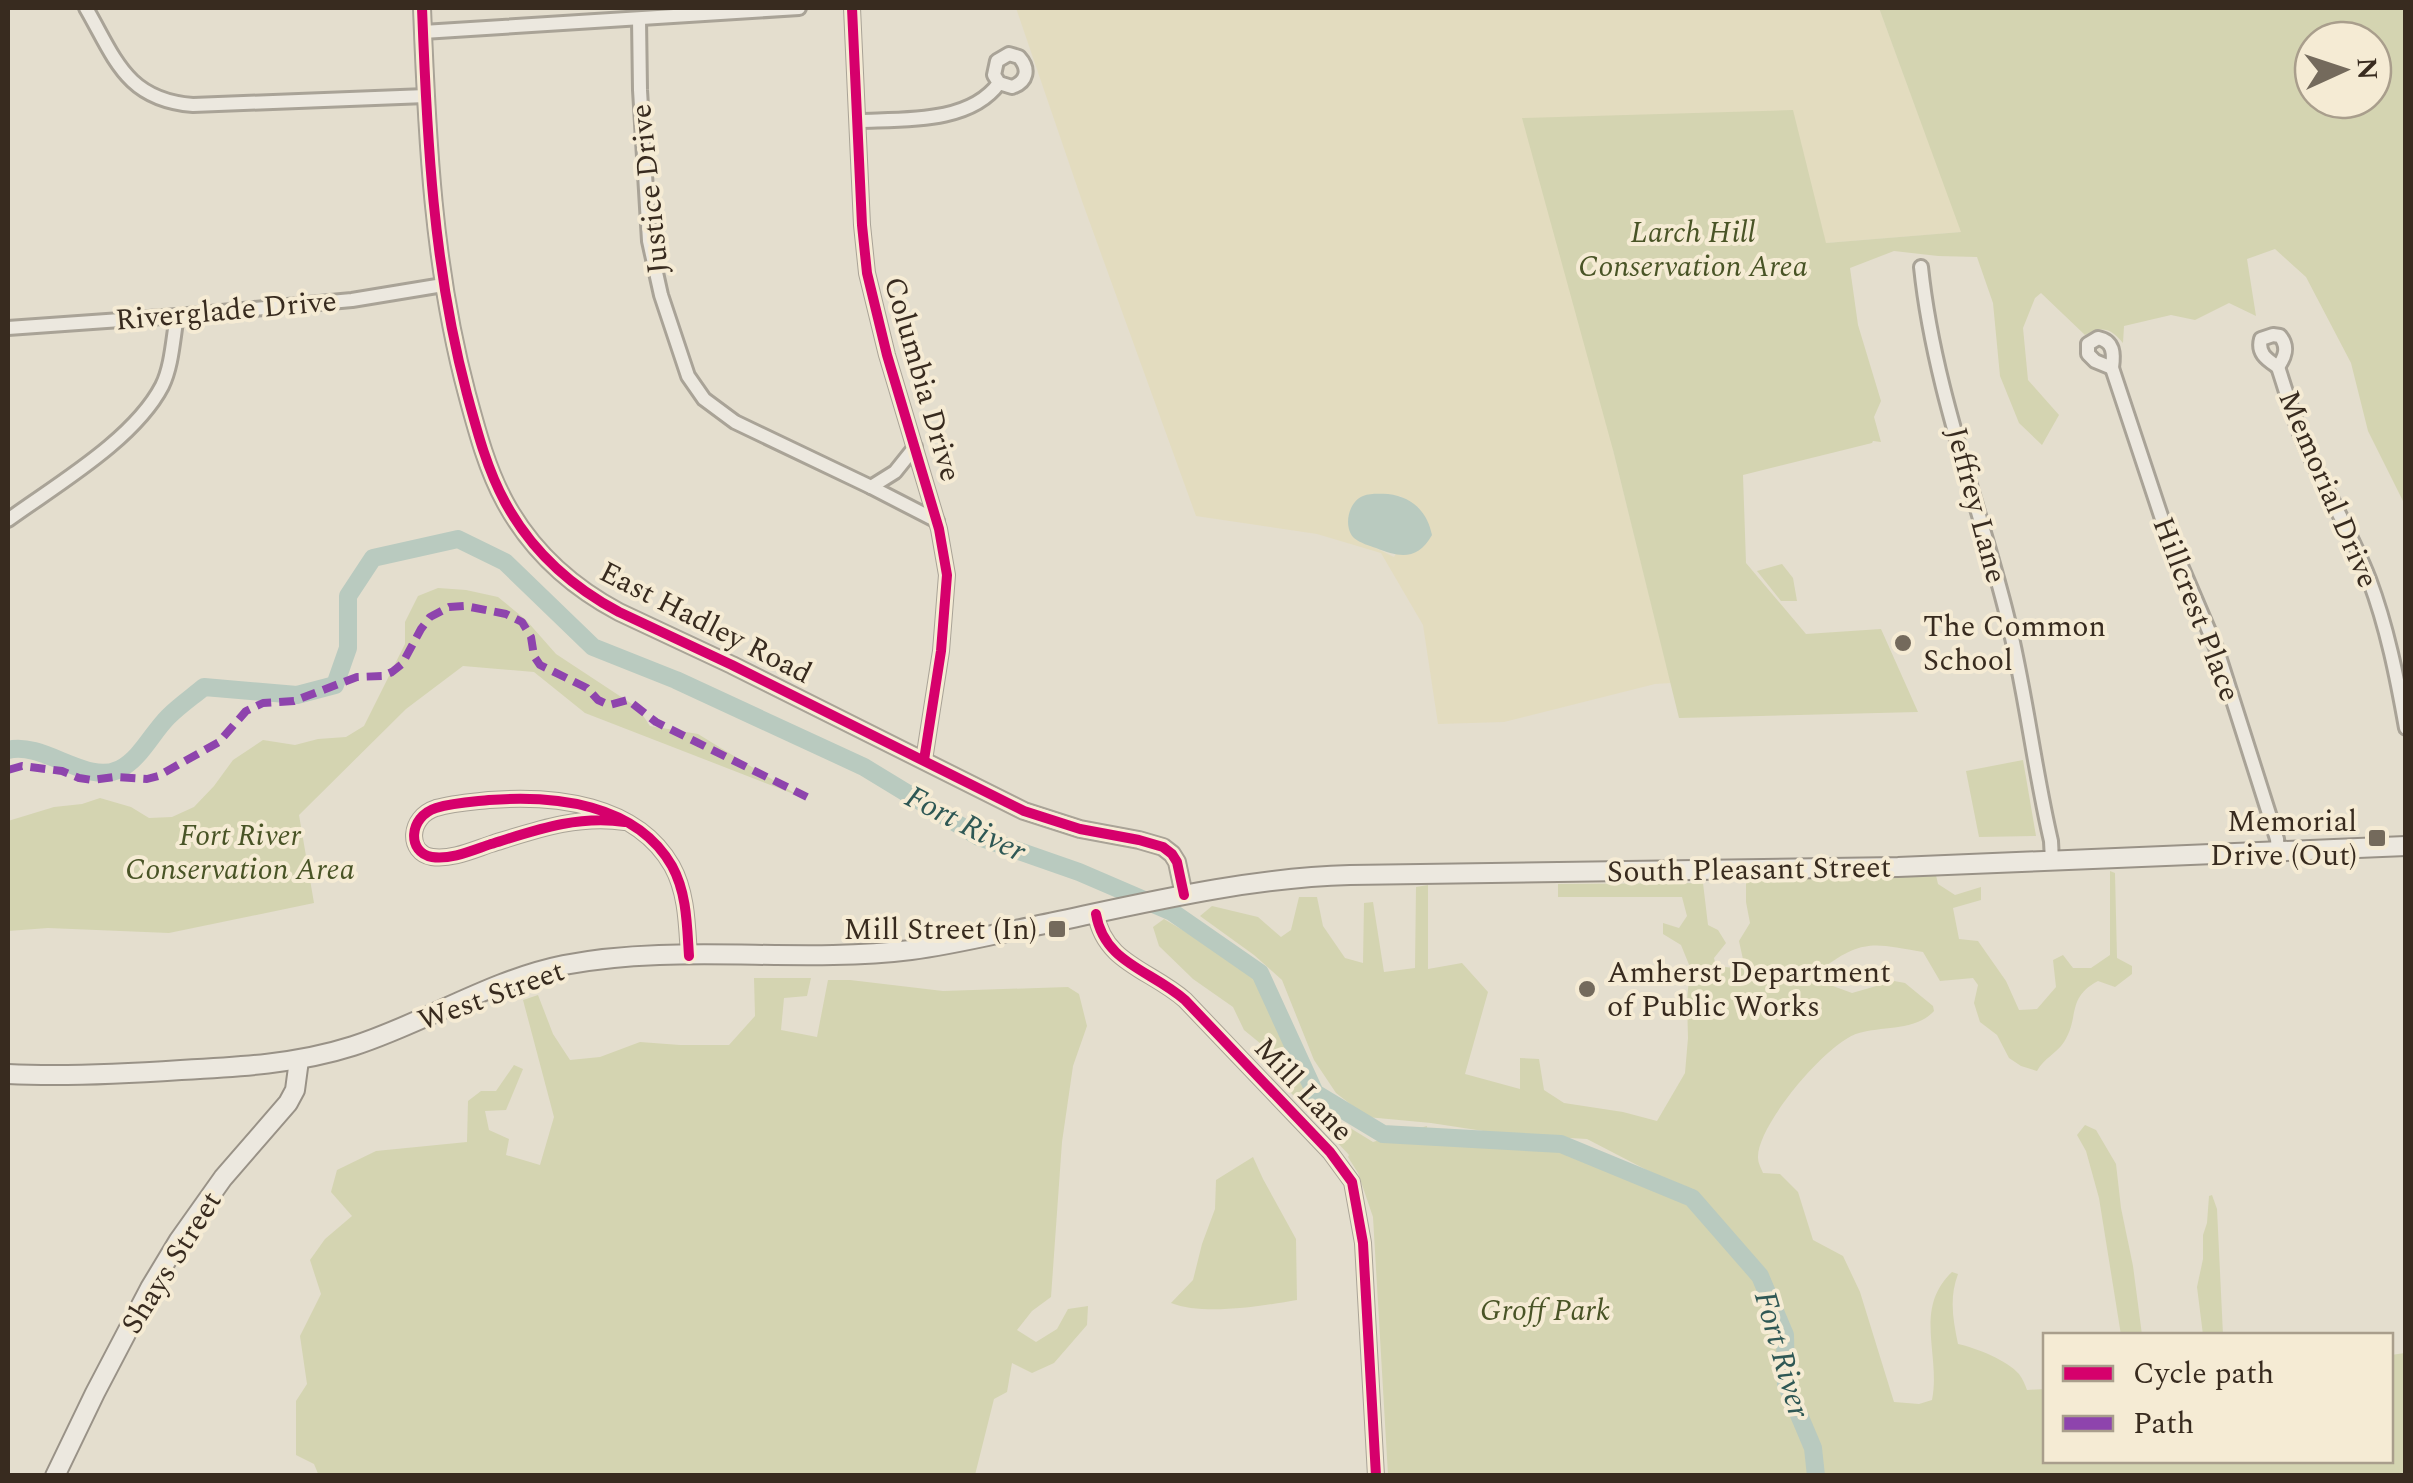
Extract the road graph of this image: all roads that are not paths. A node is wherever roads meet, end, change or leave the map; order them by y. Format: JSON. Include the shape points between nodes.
{"nodes":[{"id":1,"x":86,"y":8,"type":"edge"},
{"id":2,"x":422,"y":8,"type":"edge"},
{"id":3,"x":798,"y":8,"type":"edge"},
{"id":4,"x":852,"y":8,"type":"edge"},
{"id":5,"x":640,"y":18,"type":"junction"},
{"id":6,"x":423,"y":32,"type":"junction"},
{"id":7,"x":1000,"y":84,"type":"dead end"},
{"id":8,"x":426,"y":96,"type":"junction"},
{"id":9,"x":858,"y":121,"type":"junction"},
{"id":10,"x":1921,"y":267,"type":"dead end"},
{"id":11,"x":443,"y":285,"type":"junction"},
{"id":12,"x":177,"y":316,"type":"junction"},
{"id":13,"x":8,"y":328,"type":"edge"},
{"id":14,"x":2278,"y":367,"type":"dead end"},
{"id":15,"x":2112,"y":368,"type":"dead end"},
{"id":16,"x":914,"y":448,"type":"junction"},
{"id":17,"x":871,"y":487,"type":"junction"},
{"id":18,"x":8,"y":520,"type":"edge"},
{"id":19,"x":937,"y":521,"type":"junction"},
{"id":20,"x":2406,"y":728,"type":"edge"},
{"id":21,"x":924,"y":760,"type":"junction"},
{"id":22,"x":625,"y":822,"type":"junction"},
{"id":23,"x":2406,"y":846,"type":"edge"},
{"id":24,"x":2278,"y":852,"type":"junction"},
{"id":25,"x":2052,"y":861,"type":"junction"},
{"id":26,"x":1177,"y":897,"type":"junction"},
{"id":27,"x":1096,"y":914,"type":"junction"},
{"id":28,"x":689,"y":956,"type":"junction"},
{"id":29,"x":299,"y":1060,"type":"junction"},
{"id":30,"x":8,"y":1074,"type":"edge"},
{"id":31,"x":55,"y":1476,"type":"edge"},
{"id":32,"x":1376,"y":1476,"type":"edge"}],
"edges":[{"from":1,"to":8,"type":"street","via":[[119,67],[173,103]]},
{"from":2,"to":6,"type":"street","name":"East Hadley Road"},
{"from":3,"to":5,"type":"street"},
{"from":4,"to":9,"type":"street","name":"Columbia Drive"},
{"from":5,"to":6,"type":"street"},
{"from":5,"to":17,"type":"street","name":"Justice Drive","via":[[650,249],[688,376],[704,399],[735,422]]},
{"from":6,"to":8,"type":"street","name":"East Hadley Road"},
{"from":7,"to":9,"type":"street","via":[[962,110]]},
{"from":8,"to":11,"type":"street","name":"East Hadley Road"},
{"from":9,"to":16,"type":"street","name":"Columbia Drive","via":[[867,273]]},
{"from":10,"to":25,"type":"street","name":"Jeffrey Lane","via":[[1936,357],[2010,626]]},
{"from":11,"to":12,"type":"street","name":"Riverglade Drive"},
{"from":11,"to":21,"type":"street","name":"East Hadley Road","via":[[491,472],[512,514],[549,560],[619,612]]},
{"from":12,"to":13,"type":"street","name":"Riverglade Drive"},
{"from":12,"to":18,"type":"street","via":[[163,384],[142,414]]},
{"from":14,"to":20,"type":"street","name":"Memorial Drive","via":[[2306,447],[2370,582]]},
{"from":15,"to":24,"type":"street","name":"Hillcrest Place","via":[[2165,528],[2217,650]]},
{"from":16,"to":17,"type":"street"},
{"from":16,"to":19,"type":"street","name":"Columbia Drive"},
{"from":17,"to":19,"type":"street","name":"Justice Drive"},
{"from":19,"to":21,"type":"street","name":"Columbia Drive","via":[[947,585]]},
{"from":21,"to":26,"type":"street","name":"East Hadley Road","via":[[1038,816],[1167,849],[1179,867]]},
{"from":22,"to":22,"type":"street","via":[[588,806],[508,799],[435,808],[414,829],[421,852],[436,857],[577,820]]},
{"from":22,"to":28,"type":"street","via":[[674,869]]},
{"from":23,"to":24,"type":"main road","name":"South Pleasant Street"},
{"from":24,"to":25,"type":"main road","name":"South Pleasant Street"},
{"from":25,"to":26,"type":"main road","name":"South Pleasant Street","via":[[1334,875]]},
{"from":26,"to":27,"type":"main road","name":"South Pleasant Street"},
{"from":27,"to":28,"type":"main road","name":"West Street","via":[[878,954]]},
{"from":27,"to":32,"type":"street","name":"Mill Lane","via":[[1108,946],[1185,1000],[1352,1182],[1363,1242]]},
{"from":28,"to":29,"type":"main road","name":"West Street","via":[[555,967],[385,1035]]},
{"from":29,"to":30,"type":"main road","name":"West Street","via":[[128,1074]]},
{"from":29,"to":31,"type":"main road","name":"Shays Street","via":[[288,1102],[194,1216],[161,1269]]}]}
